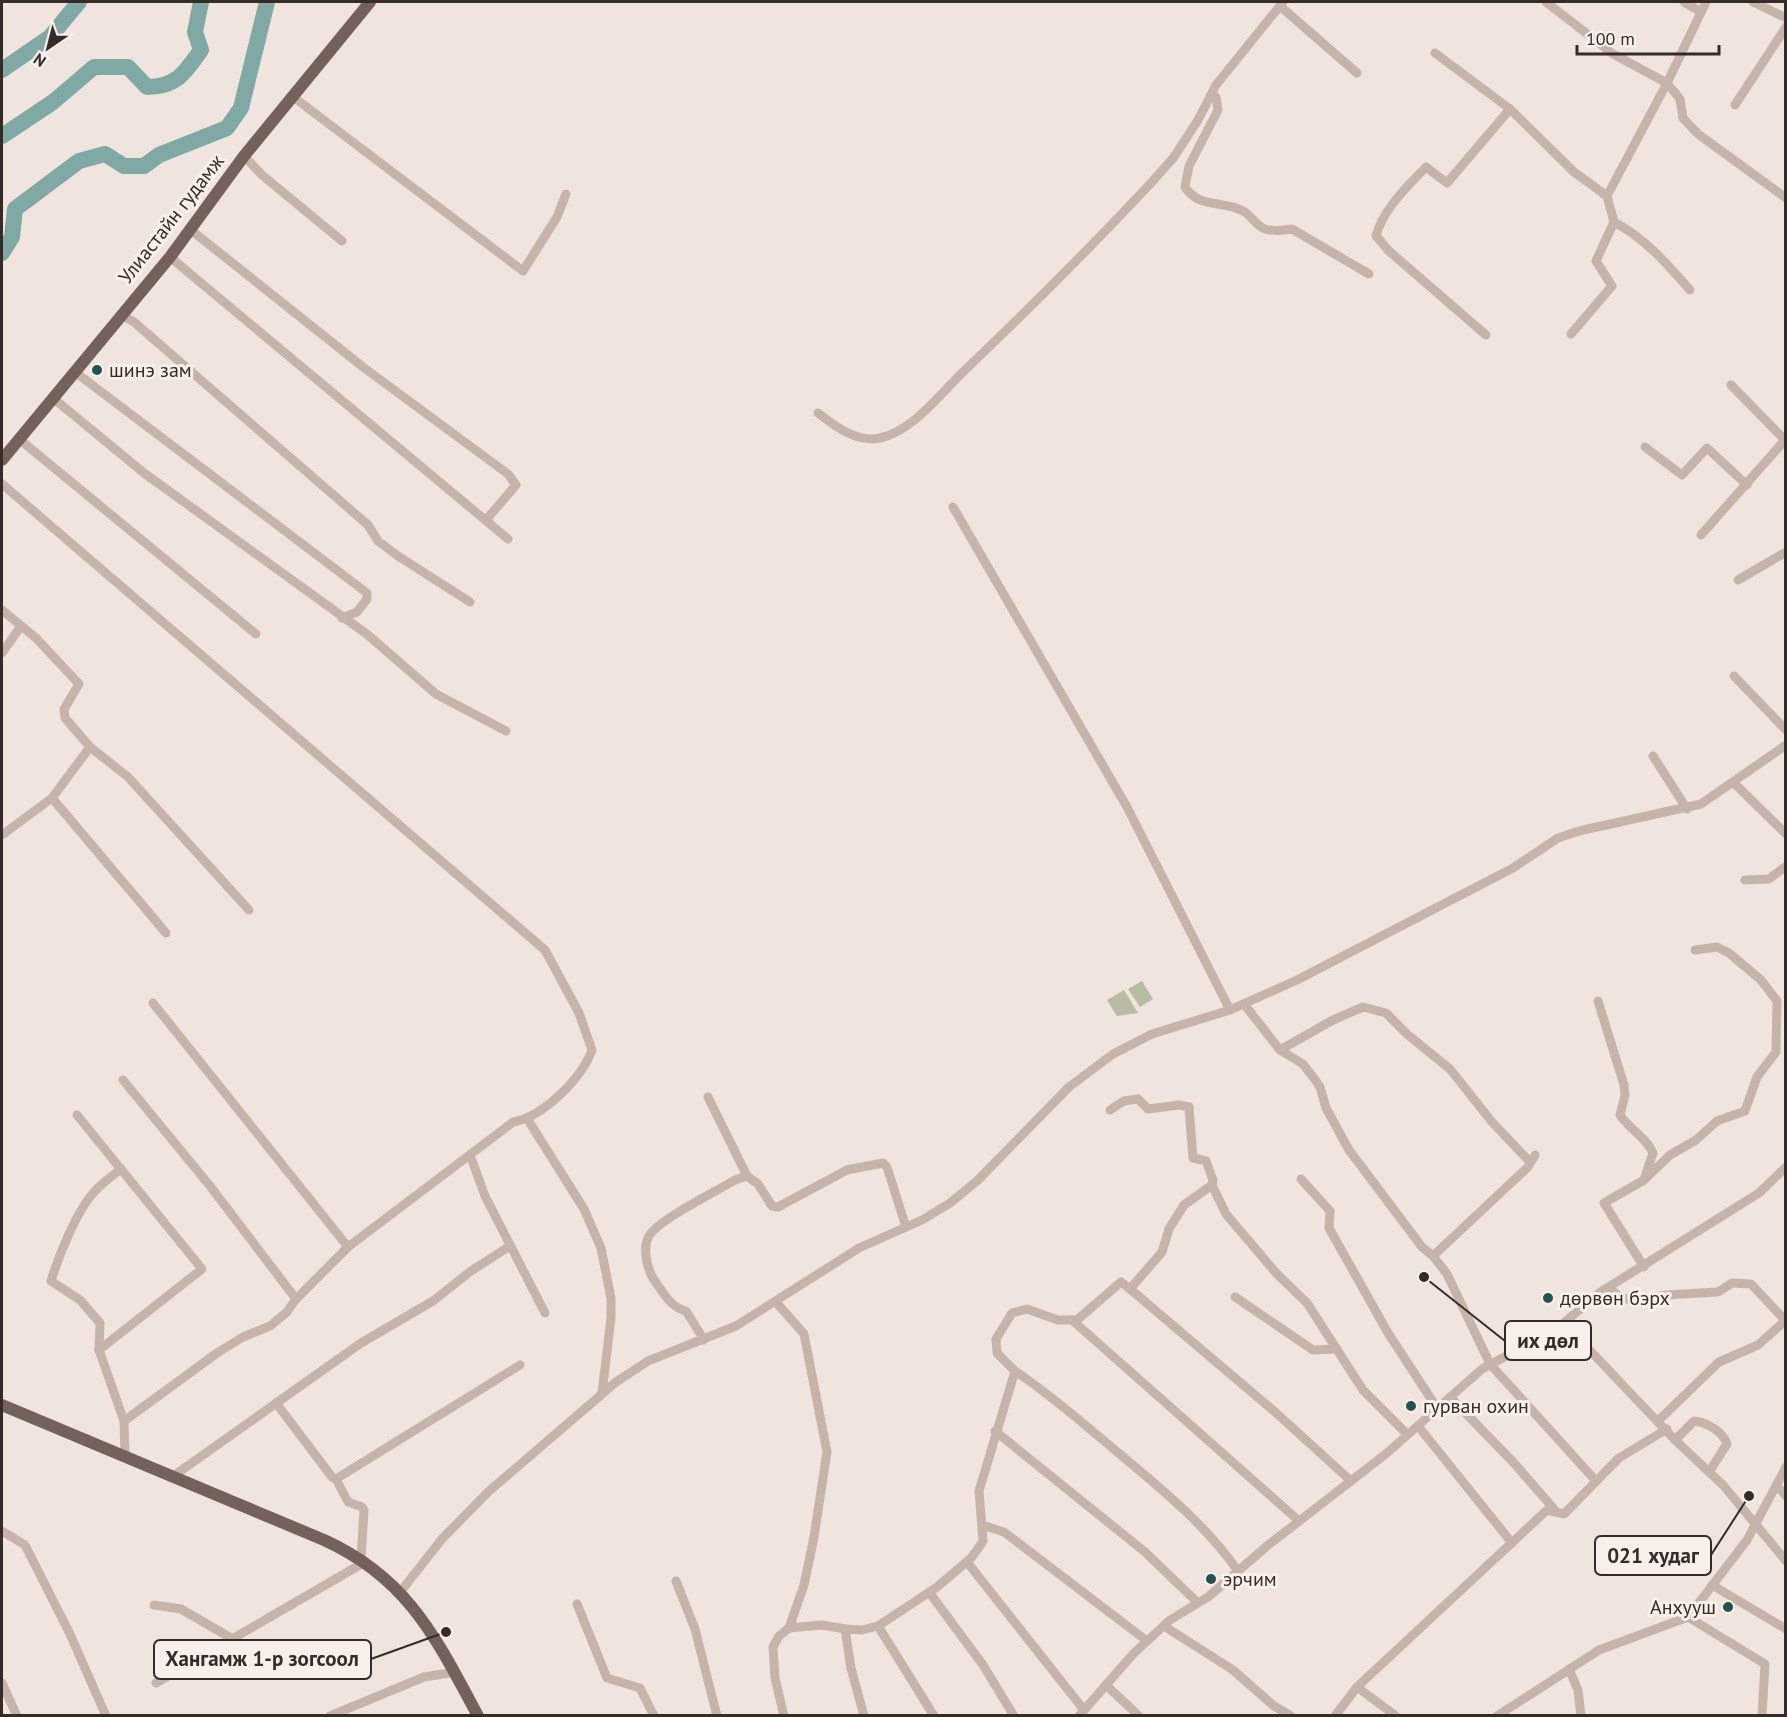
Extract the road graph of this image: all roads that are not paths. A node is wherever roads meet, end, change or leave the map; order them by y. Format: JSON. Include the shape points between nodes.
{"nodes":[{"id":1,"x":370,"y":2,"type":"edge"},
{"id":2,"x":1546,"y":2,"type":"edge"},
{"id":3,"x":1684,"y":2,"type":"edge"},
{"id":4,"x":1706,"y":2,"type":"edge"},
{"id":5,"x":1753,"y":2,"type":"edge"},
{"id":6,"x":1281,"y":4,"type":"edge"},
{"id":7,"x":1701,"y":12,"type":"junction"},
{"id":8,"x":1785,"y":18,"type":"edge"},
{"id":9,"x":1785,"y":27,"type":"edge"},
{"id":10,"x":1435,"y":53,"type":"dead end"},
{"id":11,"x":1357,"y":73,"type":"dead end"},
{"id":12,"x":1667,"y":83,"type":"junction"},
{"id":13,"x":1212,"y":94,"type":"junction"},
{"id":14,"x":292,"y":96,"type":"junction"},
{"id":15,"x":1735,"y":105,"type":"dead end"},
{"id":16,"x":1510,"y":109,"type":"junction"},
{"id":17,"x":244,"y":156,"type":"junction"},
{"id":18,"x":566,"y":194,"type":"dead end"},
{"id":19,"x":1607,"y":196,"type":"junction"},
{"id":20,"x":1785,"y":198,"type":"edge"},
{"id":21,"x":1614,"y":222,"type":"junction"},
{"id":22,"x":190,"y":230,"type":"junction"},
{"id":23,"x":342,"y":241,"type":"dead end"},
{"id":24,"x":170,"y":257,"type":"junction"},
{"id":25,"x":1369,"y":274,"type":"dead end"},
{"id":26,"x":1690,"y":290,"type":"dead end"},
{"id":27,"x":121,"y":315,"type":"junction"},
{"id":28,"x":1571,"y":334,"type":"dead end"},
{"id":29,"x":1486,"y":335,"type":"dead end"},
{"id":30,"x":75,"y":372,"type":"junction"},
{"id":31,"x":1731,"y":385,"type":"dead end"},
{"id":32,"x":53,"y":398,"type":"junction"},
{"id":33,"x":818,"y":413,"type":"dead end"},
{"id":34,"x":19,"y":440,"type":"junction"},
{"id":35,"x":1785,"y":441,"type":"edge"},
{"id":36,"x":1645,"y":447,"type":"dead end"},
{"id":37,"x":2,"y":460,"type":"edge"},
{"id":38,"x":2,"y":484,"type":"edge"},
{"id":39,"x":1747,"y":484,"type":"junction"},
{"id":40,"x":953,"y":507,"type":"dead end"},
{"id":41,"x":486,"y":520,"type":"junction"},
{"id":42,"x":1701,"y":535,"type":"dead end"},
{"id":43,"x":508,"y":539,"type":"dead end"},
{"id":44,"x":1785,"y":552,"type":"edge"},
{"id":45,"x":1738,"y":580,"type":"dead end"},
{"id":46,"x":470,"y":602,"type":"dead end"},
{"id":47,"x":2,"y":610,"type":"edge"},
{"id":48,"x":342,"y":618,"type":"junction"},
{"id":49,"x":21,"y":626,"type":"junction"},
{"id":50,"x":256,"y":634,"type":"dead end"},
{"id":51,"x":2,"y":653,"type":"edge"},
{"id":52,"x":1734,"y":676,"type":"dead end"},
{"id":53,"x":1785,"y":730,"type":"edge"},
{"id":54,"x":506,"y":731,"type":"dead end"},
{"id":55,"x":1785,"y":745,"type":"edge"},
{"id":56,"x":90,"y":747,"type":"junction"},
{"id":57,"x":1653,"y":756,"type":"dead end"},
{"id":58,"x":1734,"y":783,"type":"junction"},
{"id":59,"x":52,"y":798,"type":"junction"},
{"id":60,"x":1687,"y":809,"type":"junction"},
{"id":61,"x":1785,"y":834,"type":"edge"},
{"id":62,"x":2,"y":835,"type":"edge"},
{"id":63,"x":1785,"y":866,"type":"edge"},
{"id":64,"x":1745,"y":880,"type":"dead end"},
{"id":65,"x":249,"y":910,"type":"dead end"},
{"id":66,"x":166,"y":933,"type":"dead end"},
{"id":67,"x":1695,"y":950,"type":"dead end"},
{"id":68,"x":1598,"y":1001,"type":"dead end"},
{"id":69,"x":153,"y":1003,"type":"dead end"},
{"id":70,"x":1244,"y":1004,"type":"junction"},
{"id":71,"x":1230,"y":1010,"type":"junction"},
{"id":72,"x":1280,"y":1050,"type":"junction"},
{"id":73,"x":123,"y":1080,"type":"dead end"},
{"id":74,"x":708,"y":1098,"type":"dead end"},
{"id":75,"x":1110,"y":1110,"type":"dead end"},
{"id":76,"x":77,"y":1115,"type":"dead end"},
{"id":77,"x":528,"y":1120,"type":"junction"},
{"id":78,"x":470,"y":1155,"type":"junction"},
{"id":79,"x":1785,"y":1167,"type":"edge"},
{"id":80,"x":121,"y":1169,"type":"junction"},
{"id":81,"x":747,"y":1176,"type":"junction"},
{"id":82,"x":1301,"y":1179,"type":"dead end"},
{"id":83,"x":1644,"y":1180,"type":"junction"},
{"id":84,"x":1212,"y":1185,"type":"junction"},
{"id":85,"x":906,"y":1227,"type":"junction"},
{"id":86,"x":510,"y":1246,"type":"junction"},
{"id":87,"x":348,"y":1247,"type":"junction"},
{"id":88,"x":1433,"y":1256,"type":"junction"},
{"id":89,"x":1644,"y":1267,"type":"junction"},
{"id":90,"x":1130,"y":1288,"type":"junction"},
{"id":91,"x":1609,"y":1288,"type":"junction"},
{"id":92,"x":1235,"y":1297,"type":"dead end"},
{"id":93,"x":296,"y":1299,"type":"junction"},
{"id":94,"x":776,"y":1302,"type":"junction"},
{"id":95,"x":545,"y":1313,"type":"dead end"},
{"id":96,"x":1071,"y":1320,"type":"junction"},
{"id":97,"x":1785,"y":1320,"type":"edge"},
{"id":98,"x":1558,"y":1328,"type":"junction"},
{"id":99,"x":704,"y":1340,"type":"junction"},
{"id":100,"x":1337,"y":1349,"type":"junction"},
{"id":101,"x":99,"y":1350,"type":"junction"},
{"id":102,"x":1490,"y":1364,"type":"junction"},
{"id":103,"x":520,"y":1365,"type":"dead end"},
{"id":104,"x":1015,"y":1371,"type":"junction"},
{"id":105,"x":602,"y":1393,"type":"junction"},
{"id":106,"x":1450,"y":1396,"type":"junction"},
{"id":107,"x":276,"y":1403,"type":"junction"},
{"id":108,"x":2,"y":1405,"type":"edge"},
{"id":109,"x":1437,"y":1408,"type":"junction"},
{"id":110,"x":1659,"y":1420,"type":"junction"},
{"id":111,"x":124,"y":1421,"type":"junction"},
{"id":112,"x":1418,"y":1426,"type":"junction"},
{"id":113,"x":1667,"y":1429,"type":"junction"},
{"id":114,"x":995,"y":1431,"type":"junction"},
{"id":115,"x":1407,"y":1434,"type":"junction"},
{"id":116,"x":1675,"y":1440,"type":"junction"},
{"id":117,"x":125,"y":1457,"type":"junction"},
{"id":118,"x":1785,"y":1467,"type":"edge"},
{"id":119,"x":1709,"y":1472,"type":"junction"},
{"id":120,"x":172,"y":1477,"type":"junction"},
{"id":121,"x":336,"y":1479,"type":"junction"},
{"id":122,"x":1351,"y":1481,"type":"junction"},
{"id":123,"x":1596,"y":1481,"type":"junction"},
{"id":124,"x":1777,"y":1486,"type":"junction"},
{"id":125,"x":1785,"y":1496,"type":"edge"},
{"id":126,"x":1554,"y":1509,"type":"junction"},
{"id":127,"x":1299,"y":1521,"type":"junction"},
{"id":128,"x":982,"y":1525,"type":"junction"},
{"id":129,"x":1755,"y":1525,"type":"junction"},
{"id":130,"x":2,"y":1531,"type":"edge"},
{"id":131,"x":1512,"y":1543,"type":"junction"},
{"id":132,"x":363,"y":1560,"type":"junction"},
{"id":133,"x":1785,"y":1561,"type":"edge"},
{"id":134,"x":967,"y":1562,"type":"junction"},
{"id":135,"x":1238,"y":1571,"type":"junction"},
{"id":136,"x":676,"y":1581,"type":"dead end"},
{"id":137,"x":1712,"y":1585,"type":"junction"},
{"id":138,"x":401,"y":1592,"type":"junction"},
{"id":139,"x":929,"y":1592,"type":"junction"},
{"id":140,"x":1197,"y":1602,"type":"junction"},
{"id":141,"x":577,"y":1604,"type":"dead end"},
{"id":142,"x":154,"y":1605,"type":"dead end"},
{"id":143,"x":1688,"y":1617,"type":"junction"},
{"id":144,"x":878,"y":1626,"type":"junction"},
{"id":145,"x":1164,"y":1626,"type":"junction"},
{"id":146,"x":789,"y":1628,"type":"junction"},
{"id":147,"x":845,"y":1629,"type":"junction"},
{"id":148,"x":1785,"y":1629,"type":"edge"},
{"id":149,"x":231,"y":1638,"type":"junction"},
{"id":150,"x":1147,"y":1641,"type":"junction"},
{"id":151,"x":1569,"y":1669,"type":"junction"},
{"id":152,"x":455,"y":1672,"type":"junction"},
{"id":153,"x":2,"y":1683,"type":"edge"},
{"id":154,"x":156,"y":1683,"type":"dead end"},
{"id":155,"x":1106,"y":1685,"type":"junction"},
{"id":156,"x":1357,"y":1687,"type":"junction"},
{"id":157,"x":1082,"y":1713,"type":"edge"},
{"id":158,"x":17,"y":1716,"type":"edge"},
{"id":159,"x":106,"y":1716,"type":"edge"},
{"id":160,"x":330,"y":1716,"type":"edge"},
{"id":161,"x":478,"y":1716,"type":"edge"},
{"id":162,"x":654,"y":1716,"type":"edge"},
{"id":163,"x":717,"y":1716,"type":"edge"},
{"id":164,"x":784,"y":1716,"type":"edge"},
{"id":165,"x":864,"y":1716,"type":"edge"},
{"id":166,"x":934,"y":1716,"type":"edge"},
{"id":167,"x":1014,"y":1716,"type":"edge"},
{"id":168,"x":1139,"y":1716,"type":"edge"},
{"id":169,"x":1291,"y":1716,"type":"edge"},
{"id":170,"x":1335,"y":1716,"type":"edge"},
{"id":171,"x":1396,"y":1716,"type":"edge"},
{"id":172,"x":1497,"y":1716,"type":"edge"},
{"id":173,"x":1581,"y":1716,"type":"edge"},
{"id":174,"x":1762,"y":1716,"type":"edge"}],
"edges":[{"from":1,"to":14,"type":"main road","name":"Улиастайн гудамж"},
{"from":2,"to":12,"type":"street","via":[[1613,54]]},
{"from":3,"to":7,"type":"street"},
{"from":4,"to":7,"type":"street"},
{"from":5,"to":8,"type":"street"},
{"from":6,"to":11,"type":"street"},
{"from":6,"to":13,"type":"street"},
{"from":7,"to":12,"type":"street"},
{"from":9,"to":15,"type":"street"},
{"from":10,"to":16,"type":"street"},
{"from":12,"to":19,"type":"street"},
{"from":12,"to":20,"type":"street","via":[[1680,99],[1683,118],[1698,134]]},
{"from":13,"to":25,"type":"street","via":[[1218,110],[1190,166],[1185,187],[1190,196],[1243,211],[1263,229],[1293,228]]},
{"from":13,"to":33,"type":"street","via":[[1174,157],[1152,183],[910,423],[879,439],[862,438],[840,430]]},
{"from":14,"to":17,"type":"main road","name":"Улиастайн гудамж"},
{"from":14,"to":18,"type":"street","via":[[523,271],[557,217]]},
{"from":16,"to":19,"type":"street","via":[[1574,172]]},
{"from":16,"to":29,"type":"street","via":[[1447,183],[1426,167],[1399,196],[1378,226],[1376,236]]},
{"from":17,"to":22,"type":"main road","name":"Улиастайн гудамж"},
{"from":17,"to":23,"type":"street"},
{"from":19,"to":21,"type":"street"},
{"from":21,"to":26,"type":"street","via":[[1657,253]]},
{"from":21,"to":28,"type":"street","via":[[1596,261],[1612,286]]},
{"from":22,"to":24,"type":"main road","name":"Улиастайн гудамж"},
{"from":22,"to":41,"type":"street","via":[[363,367],[508,474],[516,485]]},
{"from":24,"to":27,"type":"main road","name":"Улиастайн гудамж"},
{"from":24,"to":41,"type":"street"},
{"from":27,"to":30,"type":"main road","name":"Улиастайн гудамж"},
{"from":27,"to":46,"type":"street","via":[[134,322],[368,525],[378,541]]},
{"from":30,"to":32,"type":"main road","name":"Улиастайн гудамж"},
{"from":30,"to":48,"type":"street","via":[[367,593],[357,612]]},
{"from":31,"to":35,"type":"street"},
{"from":32,"to":34,"type":"main road","name":"Улиастайн гудамж"},
{"from":32,"to":48,"type":"street","via":[[144,472]]},
{"from":34,"to":37,"type":"main road","name":"Улиастайн гудамж"},
{"from":34,"to":50,"type":"street"},
{"from":35,"to":39,"type":"street"},
{"from":36,"to":39,"type":"street","via":[[1682,476],[1707,448]]},
{"from":38,"to":77,"type":"street","via":[[545,950],[579,1012],[592,1050],[554,1101]]},
{"from":39,"to":42,"type":"street"},
{"from":40,"to":71,"type":"street","via":[[1127,807]]},
{"from":41,"to":43,"type":"street"},
{"from":44,"to":45,"type":"street"},
{"from":47,"to":49,"type":"street"},
{"from":48,"to":54,"type":"street","via":[[368,635],[436,694]]},
{"from":49,"to":51,"type":"street"},
{"from":49,"to":56,"type":"street","via":[[79,684],[64,709],[65,718]]},
{"from":52,"to":53,"type":"street"},
{"from":55,"to":58,"type":"street"},
{"from":56,"to":59,"type":"street"},
{"from":56,"to":65,"type":"street","via":[[128,777]]},
{"from":57,"to":60,"type":"street"},
{"from":58,"to":60,"type":"street"},
{"from":58,"to":61,"type":"street"},
{"from":59,"to":62,"type":"street"},
{"from":59,"to":66,"type":"street"},
{"from":60,"to":70,"type":"street","via":[[1558,838],[1513,868]]},
{"from":63,"to":64,"type":"street","via":[[1769,879]]},
{"from":67,"to":83,"type":"street","via":[[1717,947],[1729,953],[1771,990],[1779,1010],[1776,1052],[1757,1077],[1745,1111],[1718,1121]]},
{"from":68,"to":83,"type":"street","via":[[1624,1084],[1620,1115],[1626,1125],[1649,1143],[1653,1153]]},
{"from":69,"to":87,"type":"street"},
{"from":70,"to":71,"type":"street"},
{"from":70,"to":72,"type":"street"},
{"from":71,"to":85,"type":"street","via":[[1152,1034],[1092,1068],[964,1193]]},
{"from":72,"to":88,"type":"street","via":[[1303,1064],[1313,1077],[1350,1150],[1422,1247]]},
{"from":72,"to":88,"type":"street","via":[[1363,1007],[1386,1012],[1450,1069],[1492,1122],[1532,1158],[1528,1167]]},
{"from":73,"to":93,"type":"street"},
{"from":74,"to":81,"type":"street"},
{"from":75,"to":84,"type":"street","via":[[1124,1101],[1138,1099],[1148,1109],[1189,1107],[1193,1158],[1206,1161]]},
{"from":76,"to":80,"type":"street"},
{"from":77,"to":78,"type":"street","via":[[513,1122]]},
{"from":77,"to":105,"type":"street","via":[[584,1209],[601,1248],[611,1298]]},
{"from":78,"to":86,"type":"street"},
{"from":78,"to":87,"type":"street"},
{"from":79,"to":89,"type":"street","via":[[1759,1193]]},
{"from":80,"to":101,"type":"street","via":[[94,1191],[78,1216],[51,1281],[80,1300],[100,1323]]},
{"from":80,"to":101,"type":"street","via":[[202,1269]]},
{"from":81,"to":85,"type":"street","via":[[758,1184],[772,1206],[778,1207],[847,1170],[883,1164]]},
{"from":81,"to":99,"type":"street","via":[[658,1226],[648,1236],[649,1271],[674,1308],[686,1311]]},
{"from":82,"to":109,"type":"street","via":[[1330,1211],[1329,1228],[1388,1334]]},
{"from":83,"to":89,"type":"street","via":[[1604,1203]]},
{"from":84,"to":90,"type":"street","via":[[1184,1205],[1168,1229],[1162,1252]]},
{"from":84,"to":100,"type":"street","via":[[1226,1214],[1307,1303]]},
{"from":85,"to":94,"type":"street","via":[[859,1248]]},
{"from":86,"to":95,"type":"street"},
{"from":86,"to":107,"type":"street","via":[[433,1302],[362,1343]]},
{"from":87,"to":93,"type":"street"},
{"from":88,"to":102,"type":"street","via":[[1447,1274]]},
{"from":89,"to":91,"type":"street"},
{"from":90,"to":96,"type":"street","via":[[1121,1282],[1077,1320]]},
{"from":90,"to":122,"type":"street"},
{"from":91,"to":97,"type":"street","via":[[1634,1301],[1718,1292],[1732,1283],[1751,1284]]},
{"from":91,"to":98,"type":"street"},
{"from":92,"to":100,"type":"street","via":[[1313,1350]]},
{"from":93,"to":111,"type":"street","via":[[270,1326],[217,1353]]},
{"from":94,"to":99,"type":"street"},
{"from":94,"to":146,"type":"street","via":[[804,1334],[827,1452],[810,1560]]},
{"from":96,"to":104,"type":"street","via":[[1058,1320],[1027,1309],[1012,1313],[996,1339],[997,1353]]},
{"from":96,"to":127,"type":"street"},
{"from":97,"to":110,"type":"street","via":[[1758,1345],[1719,1362]]},
{"from":98,"to":102,"type":"street"},
{"from":98,"to":110,"type":"street","via":[[1580,1340]]},
{"from":99,"to":105,"type":"street","via":[[648,1361]]},
{"from":100,"to":115,"type":"street","via":[[1363,1390]]},
{"from":101,"to":111,"type":"street"},
{"from":102,"to":106,"type":"street"},
{"from":102,"to":123,"type":"street"},
{"from":103,"to":121,"type":"street"},
{"from":104,"to":114,"type":"street"},
{"from":104,"to":135,"type":"street","via":[[1044,1390],[1160,1488],[1216,1540]]},
{"from":105,"to":138,"type":"street","via":[[461,1519]]},
{"from":106,"to":109,"type":"street"},
{"from":106,"to":126,"type":"street"},
{"from":107,"to":120,"type":"street"},
{"from":107,"to":121,"type":"street"},
{"from":108,"to":117,"type":"main road"},
{"from":109,"to":112,"type":"street"},
{"from":110,"to":113,"type":"street"},
{"from":111,"to":117,"type":"street"},
{"from":112,"to":115,"type":"street"},
{"from":112,"to":131,"type":"street"},
{"from":113,"to":116,"type":"street"},
{"from":113,"to":123,"type":"street","via":[[1619,1458]]},
{"from":114,"to":128,"type":"street","via":[[980,1491]]},
{"from":114,"to":140,"type":"street","via":[[1145,1552]]},
{"from":115,"to":122,"type":"street"},
{"from":116,"to":119,"type":"street"},
{"from":116,"to":119,"type":"street","via":[[1694,1421],[1712,1427],[1725,1438],[1727,1444]]},
{"from":117,"to":120,"type":"main road"},
{"from":118,"to":124,"type":"street"},
{"from":119,"to":129,"type":"street"},
{"from":120,"to":132,"type":"main road"},
{"from":121,"to":132,"type":"street","via":[[348,1502],[364,1510]]},
{"from":122,"to":127,"type":"street"},
{"from":123,"to":126,"type":"street","via":[[1564,1514]]},
{"from":124,"to":125,"type":"street"},
{"from":124,"to":129,"type":"street"},
{"from":126,"to":131,"type":"street","via":[[1547,1510]]},
{"from":127,"to":135,"type":"street"},
{"from":128,"to":134,"type":"street","via":[[983,1541]]},
{"from":128,"to":150,"type":"street","via":[[1004,1532]]},
{"from":129,"to":133,"type":"street"},
{"from":129,"to":137,"type":"street"},
{"from":130,"to":159,"type":"street","via":[[25,1545]]},
{"from":131,"to":156,"type":"street"},
{"from":132,"to":138,"type":"main road"},
{"from":132,"to":149,"type":"street"},
{"from":134,"to":139,"type":"street"},
{"from":134,"to":157,"type":"street"},
{"from":135,"to":140,"type":"street"},
{"from":136,"to":163,"type":"street","via":[[695,1629]]},
{"from":137,"to":143,"type":"street"},
{"from":137,"to":148,"type":"street"},
{"from":138,"to":152,"type":"main road"},
{"from":139,"to":144,"type":"street"},
{"from":139,"to":167,"type":"street"},
{"from":140,"to":145,"type":"street"},
{"from":141,"to":162,"type":"street","via":[[607,1678],[640,1688]]},
{"from":142,"to":149,"type":"street","via":[[181,1609]]},
{"from":143,"to":151,"type":"street","via":[[1599,1650]]},
{"from":143,"to":174,"type":"street","via":[[1765,1664]]},
{"from":144,"to":147,"type":"street"},
{"from":144,"to":166,"type":"street"},
{"from":145,"to":150,"type":"street"},
{"from":145,"to":169,"type":"street","via":[[1233,1670]]},
{"from":146,"to":147,"type":"street","via":[[822,1625]]},
{"from":146,"to":164,"type":"street","via":[[773,1647]]},
{"from":147,"to":165,"type":"street"},
{"from":149,"to":154,"type":"street"},
{"from":150,"to":155,"type":"street"},
{"from":151,"to":172,"type":"street"},
{"from":151,"to":173,"type":"street","via":[[1578,1690]]},
{"from":152,"to":160,"type":"street","via":[[424,1677]]},
{"from":152,"to":161,"type":"main road"},
{"from":153,"to":158,"type":"street"},
{"from":155,"to":157,"type":"street"},
{"from":155,"to":168,"type":"street"},
{"from":156,"to":170,"type":"street"},
{"from":156,"to":171,"type":"street"}]}
